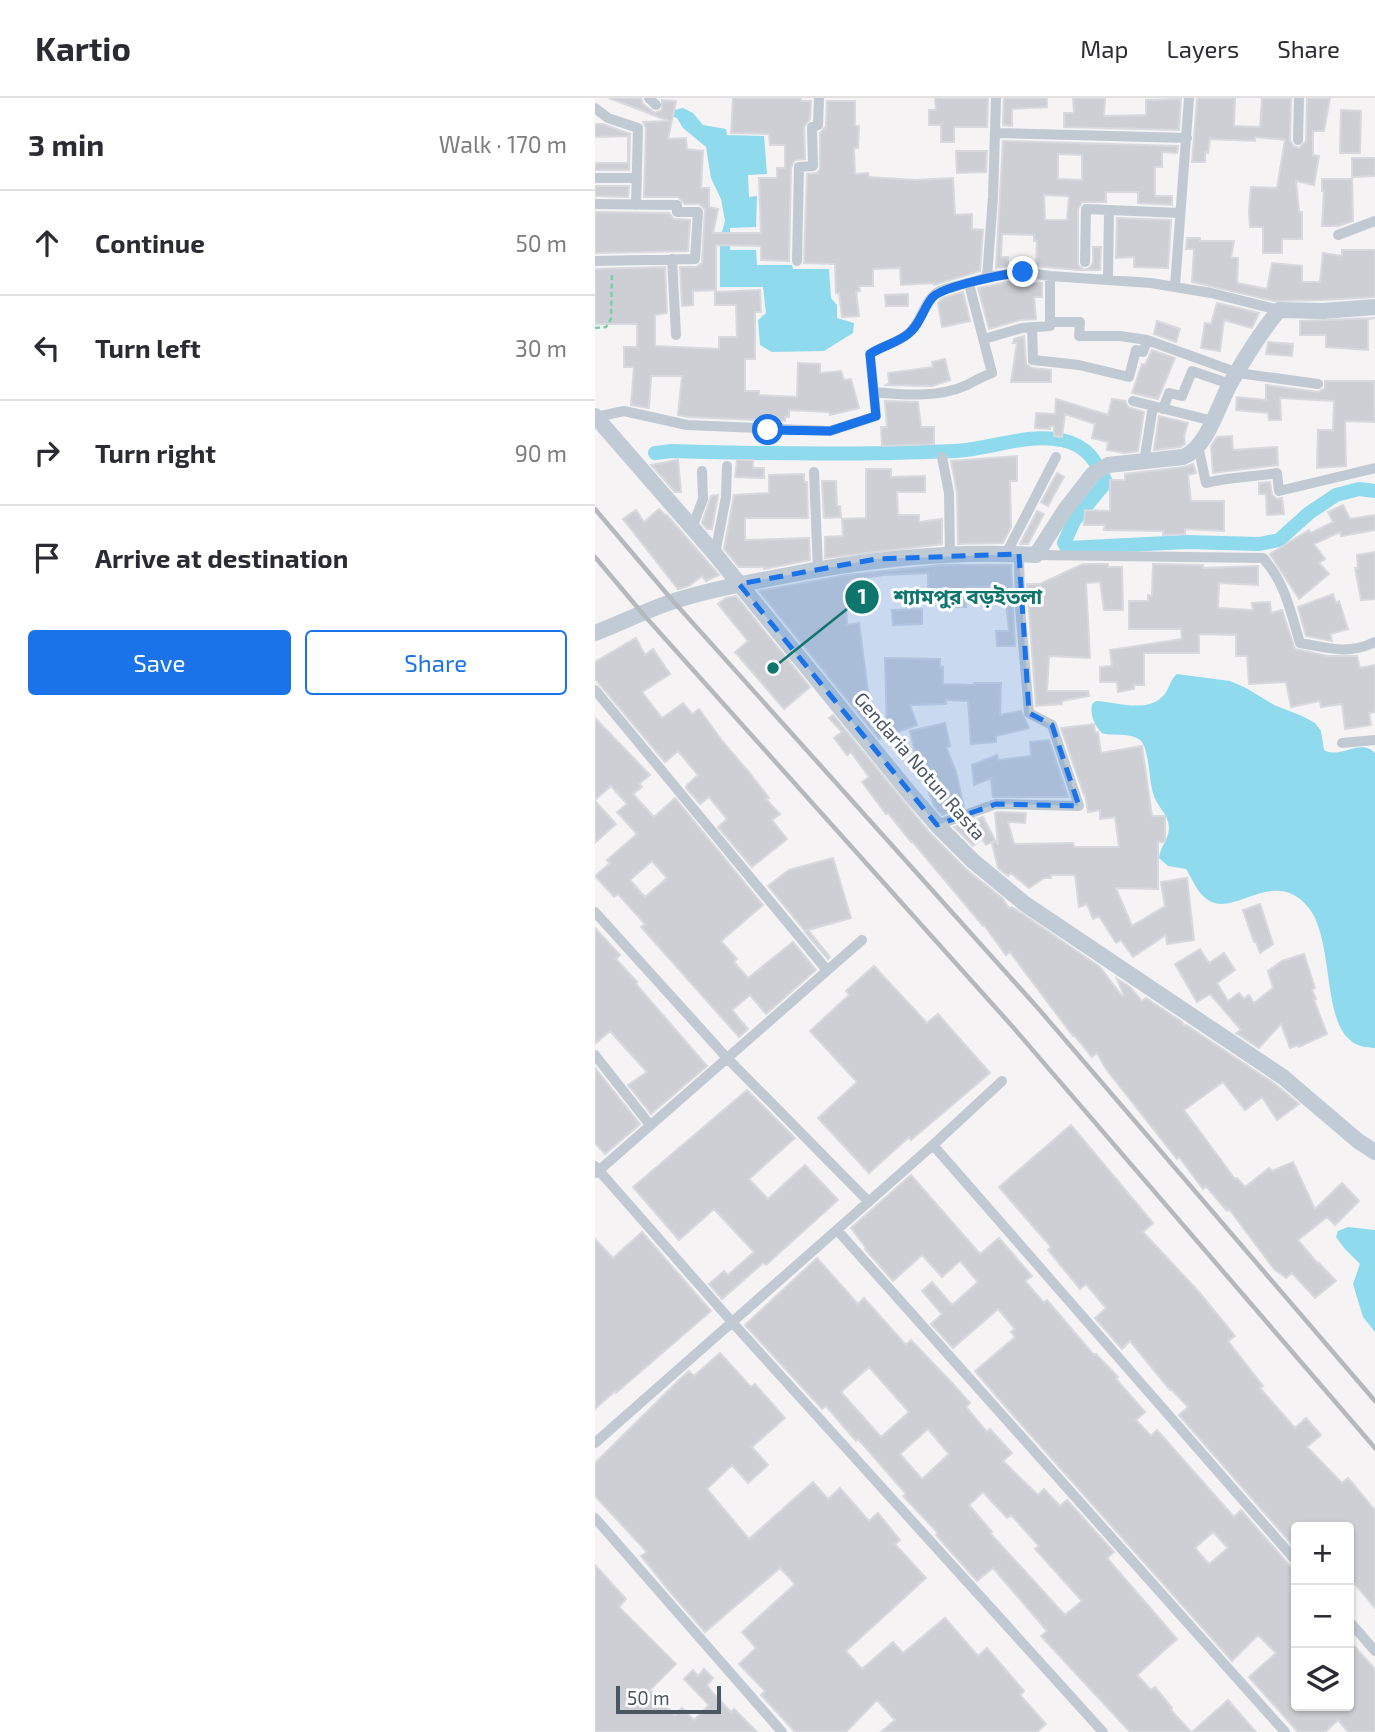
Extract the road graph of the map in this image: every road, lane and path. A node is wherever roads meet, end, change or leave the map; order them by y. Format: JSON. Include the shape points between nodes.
{"nodes":[{"id":1,"x":819,"y":98,"type":"edge"},
{"id":2,"x":996,"y":98,"type":"edge"},
{"id":3,"x":1189,"y":98,"type":"edge"},
{"id":4,"x":1299,"y":98,"type":"edge"},
{"id":5,"x":595,"y":108,"type":"edge"},
{"id":6,"x":996,"y":133,"type":"junction"},
{"id":7,"x":1187,"y":138,"type":"junction"},
{"id":8,"x":1298,"y":140,"type":"dead end"},
{"id":9,"x":595,"y":178,"type":"edge"},
{"id":10,"x":637,"y":178,"type":"junction"},
{"id":11,"x":595,"y":204,"type":"edge"},
{"id":12,"x":636,"y":205,"type":"junction"},
{"id":13,"x":1109,"y":210,"type":"junction"},
{"id":14,"x":1180,"y":213,"type":"junction"},
{"id":15,"x":1375,"y":221,"type":"edge"},
{"id":16,"x":1338,"y":236,"type":"dead end"},
{"id":17,"x":672,"y":259,"type":"junction"},
{"id":18,"x":595,"y":261,"type":"edge"},
{"id":19,"x":613,"y":261,"type":"junction"},
{"id":20,"x":797,"y":261,"type":"dead end"},
{"id":21,"x":1085,"y":262,"type":"dead end"},
{"id":22,"x":1050,"y":276,"type":"junction"},
{"id":23,"x":987,"y":277,"type":"junction"},
{"id":24,"x":1108,"y":278,"type":"junction"},
{"id":25,"x":969,"y":284,"type":"junction"},
{"id":26,"x":1175,"y":286,"type":"junction"},
{"id":27,"x":1375,"y":307,"type":"edge"},
{"id":28,"x":1279,"y":310,"type":"junction"},
{"id":29,"x":1050,"y":322,"type":"junction"},
{"id":30,"x":1032,"y":327,"type":"junction"},
{"id":31,"x":595,"y":328,"type":"edge"},
{"id":32,"x":676,"y":335,"type":"dead end"},
{"id":33,"x":984,"y":339,"type":"junction"},
{"id":34,"x":1147,"y":340,"type":"junction"},
{"id":35,"x":1234,"y":378,"type":"junction"},
{"id":36,"x":1318,"y":384,"type":"dead end"},
{"id":37,"x":874,"y":392,"type":"junction"},
{"id":38,"x":1133,"y":401,"type":"dead end"},
{"id":39,"x":1158,"y":407,"type":"junction"},
{"id":40,"x":595,"y":416,"type":"edge"},
{"id":41,"x":1213,"y":421,"type":"junction"},
{"id":42,"x":1198,"y":446,"type":"junction"},
{"id":43,"x":942,"y":457,"type":"dead end"},
{"id":44,"x":1056,"y":457,"type":"dead end"},
{"id":45,"x":1144,"y":462,"type":"junction"},
{"id":46,"x":727,"y":466,"type":"dead end"},
{"id":47,"x":1375,"y":468,"type":"edge"},
{"id":48,"x":702,"y":471,"type":"dead end"},
{"id":49,"x":814,"y":472,"type":"dead end"},
{"id":50,"x":692,"y":528,"type":"junction"},
{"id":51,"x":715,"y":554,"type":"junction"},
{"id":52,"x":1013,"y":554,"type":"junction"},
{"id":53,"x":1036,"y":555,"type":"junction"},
{"id":54,"x":950,"y":556,"type":"junction"},
{"id":55,"x":818,"y":569,"type":"junction"},
{"id":56,"x":739,"y":584,"type":"junction"},
{"id":57,"x":595,"y":633,"type":"edge"},
{"id":58,"x":1375,"y":642,"type":"edge"},
{"id":59,"x":595,"y":690,"type":"edge"},
{"id":60,"x":1375,"y":740,"type":"edge"},
{"id":61,"x":1342,"y":743,"type":"dead end"},
{"id":62,"x":937,"y":825,"type":"junction"},
{"id":63,"x":595,"y":912,"type":"edge"},
{"id":64,"x":862,"y":940,"type":"dead end"},
{"id":65,"x":826,"y":969,"type":"junction"},
{"id":66,"x":595,"y":1055,"type":"edge"},
{"id":67,"x":727,"y":1058,"type":"junction"},
{"id":68,"x":1002,"y":1081,"type":"dead end"},
{"id":69,"x":650,"y":1125,"type":"junction"},
{"id":70,"x":933,"y":1145,"type":"junction"},
{"id":71,"x":1375,"y":1152,"type":"edge"},
{"id":72,"x":596,"y":1170,"type":"edge"},
{"id":73,"x":869,"y":1202,"type":"junction"},
{"id":74,"x":837,"y":1230,"type":"junction"},
{"id":75,"x":732,"y":1322,"type":"junction"},
{"id":76,"x":595,"y":1443,"type":"edge"},
{"id":77,"x":595,"y":1518,"type":"edge"},
{"id":78,"x":1291,"y":1555,"type":"edge"},
{"id":79,"x":1354,"y":1627,"type":"edge"},
{"id":80,"x":1375,"y":1651,"type":"edge"},
{"id":81,"x":782,"y":1732,"type":"edge"},
{"id":82,"x":1103,"y":1732,"type":"edge"},
{"id":83,"x":1285,"y":1732,"type":"edge"}],
"edges":[{"from":1,"to":20,"type":"street","via":[[818,125],[812,127],[813,166],[799,167]]},
{"from":2,"to":6,"type":"street"},
{"from":3,"to":7,"type":"street"},
{"from":4,"to":8,"type":"street"},
{"from":5,"to":10,"type":"street","via":[[638,128]]},
{"from":6,"to":7,"type":"street"},
{"from":6,"to":23,"type":"street"},
{"from":7,"to":14,"type":"street"},
{"from":9,"to":10,"type":"street"},
{"from":10,"to":12,"type":"street"},
{"from":11,"to":12,"type":"street"},
{"from":12,"to":17,"type":"street","via":[[677,205],[677,212],[698,212],[695,259]]},
{"from":13,"to":14,"type":"street"},
{"from":13,"to":21,"type":"street","via":[[1086,209]]},
{"from":13,"to":24,"type":"street"},
{"from":14,"to":26,"type":"street"},
{"from":15,"to":16,"type":"street"},
{"from":17,"to":19,"type":"street"},
{"from":17,"to":32,"type":"street"},
{"from":18,"to":19,"type":"street"},
{"from":19,"to":31,"type":"path","via":[[611,319],[606,327]]},
{"from":22,"to":23,"type":"street","via":[[1023,272]]},
{"from":22,"to":24,"type":"street"},
{"from":22,"to":29,"type":"street"},
{"from":23,"to":25,"type":"street"},
{"from":24,"to":26,"type":"street"},
{"from":25,"to":33,"type":"street"},
{"from":25,"to":37,"type":"street","via":[[939,292],[910,333],[870,354]]},
{"from":26,"to":28,"type":"street"},
{"from":27,"to":28,"type":"main road"},
{"from":28,"to":35,"type":"main road"},
{"from":29,"to":30,"type":"street","via":[[1050,326]]},
{"from":29,"to":34,"type":"street","via":[[1080,322],[1079,336]]},
{"from":30,"to":33,"type":"street"},
{"from":30,"to":34,"type":"street","via":[[1033,360],[1129,377],[1136,350],[1143,352]]},
{"from":33,"to":37,"type":"street","via":[[992,373],[966,386],[921,394]]},
{"from":34,"to":35,"type":"street"},
{"from":35,"to":36,"type":"street"},
{"from":35,"to":39,"type":"street","via":[[1192,371],[1182,396],[1169,393]]},
{"from":35,"to":41,"type":"main road"},
{"from":37,"to":40,"type":"street","via":[[876,416],[830,431],[687,425],[624,411]]},
{"from":38,"to":39,"type":"street"},
{"from":39,"to":41,"type":"street"},
{"from":39,"to":45,"type":"street"},
{"from":40,"to":50,"type":"main road","name":"Gendaria Notun Rasta"},
{"from":41,"to":42,"type":"main road"},
{"from":42,"to":45,"type":"main road","via":[[1183,457]]},
{"from":42,"to":47,"type":"street","via":[[1206,483],[1277,473],[1279,491]]},
{"from":43,"to":54,"type":"street","via":[[949,492]]},
{"from":44,"to":52,"type":"street"},
{"from":45,"to":53,"type":"main road","via":[[1108,466],[1093,474]]},
{"from":46,"to":51,"type":"street"},
{"from":48,"to":50,"type":"street","via":[[703,499]]},
{"from":49,"to":55,"type":"street"},
{"from":50,"to":51,"type":"main road","name":"Gendaria Notun Rasta"},
{"from":51,"to":56,"type":"main road","name":"Gendaria Notun Rasta"},
{"from":52,"to":53,"type":"main road"},
{"from":52,"to":54,"type":"main road"},
{"from":52,"to":62,"type":"street","via":[[1029,713],[1052,726],[1079,806],[996,804]]},
{"from":53,"to":58,"type":"street","via":[[1263,558],[1290,604],[1300,643],[1359,650]]},
{"from":54,"to":55,"type":"main road","via":[[876,559]]},
{"from":55,"to":56,"type":"main road"},
{"from":56,"to":57,"type":"main road","via":[[673,601]]},
{"from":56,"to":62,"type":"main road","name":"Gendaria Notun Rasta"},
{"from":59,"to":65,"type":"street"},
{"from":60,"to":61,"type":"street"},
{"from":62,"to":71,"type":"main road","name":"Gendaria Notun Rasta","via":[[1025,904],[1283,1077]]},
{"from":63,"to":67,"type":"street"},
{"from":64,"to":65,"type":"street"},
{"from":65,"to":67,"type":"street"},
{"from":66,"to":69,"type":"street"},
{"from":67,"to":69,"type":"street"},
{"from":67,"to":73,"type":"street"},
{"from":68,"to":70,"type":"street"},
{"from":69,"to":72,"type":"street"},
{"from":70,"to":73,"type":"street"},
{"from":70,"to":78,"type":"street"},
{"from":72,"to":75,"type":"street"},
{"from":73,"to":74,"type":"street"},
{"from":74,"to":75,"type":"street"},
{"from":74,"to":83,"type":"street"},
{"from":75,"to":76,"type":"street"},
{"from":75,"to":82,"type":"street"},
{"from":77,"to":81,"type":"street"},
{"from":79,"to":80,"type":"street"}]}
